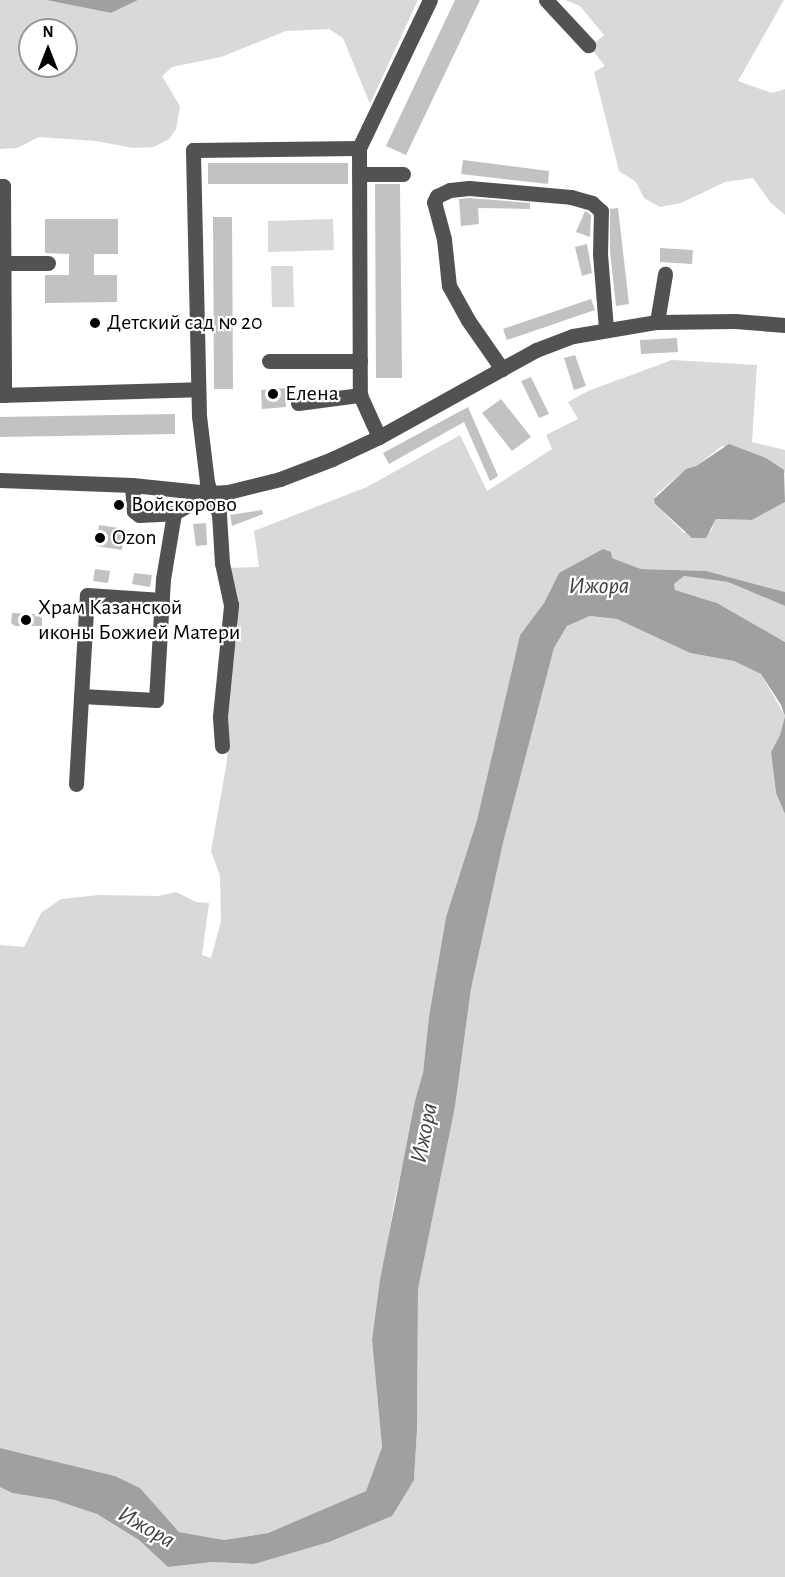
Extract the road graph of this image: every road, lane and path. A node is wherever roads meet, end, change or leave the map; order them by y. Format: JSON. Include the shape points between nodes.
{"nodes":[{"id":1,"x":430,"y":0,"type":"edge"},
{"id":2,"x":546,"y":0,"type":"edge"},
{"id":3,"x":588,"y":45,"type":"dead end"},
{"id":4,"x":359,"y":148,"type":"junction"},
{"id":5,"x":359,"y":174,"type":"junction"},
{"id":6,"x":403,"y":174,"type":"dead end"},
{"id":7,"x":0,"y":186,"type":"edge"},
{"id":8,"x":3,"y":263,"type":"junction"},
{"id":9,"x":48,"y":263,"type":"dead end"},
{"id":10,"x":665,"y":274,"type":"dead end"},
{"id":11,"x":657,"y":322,"type":"junction"},
{"id":12,"x":785,"y":326,"type":"edge"},
{"id":13,"x":606,"y":329,"type":"junction"},
{"id":14,"x":269,"y":361,"type":"dead end"},
{"id":15,"x":360,"y":361,"type":"junction"},
{"id":16,"x":502,"y":369,"type":"junction"},
{"id":17,"x":197,"y":389,"type":"junction"},
{"id":18,"x":2,"y":394,"type":"edge"},
{"id":19,"x":360,"y":395,"type":"junction"},
{"id":20,"x":298,"y":403,"type":"dead end"},
{"id":21,"x":379,"y":437,"type":"junction"},
{"id":22,"x":0,"y":480,"type":"edge"},
{"id":23,"x":132,"y":485,"type":"junction"},
{"id":24,"x":210,"y":493,"type":"junction"},
{"id":25,"x":174,"y":513,"type":"junction"},
{"id":26,"x":162,"y":600,"type":"junction"},
{"id":27,"x":81,"y":696,"type":"junction"},
{"id":28,"x":222,"y":746,"type":"dead end"},
{"id":29,"x":76,"y":784,"type":"dead end"}],
"edges":[{"from":1,"to":4,"type":"street"},
{"from":2,"to":3,"type":"street"},
{"from":4,"to":5,"type":"street"},
{"from":4,"to":17,"type":"street","via":[[193,150]]},
{"from":5,"to":6,"type":"street"},
{"from":5,"to":15,"type":"street"},
{"from":7,"to":8,"type":"street"},
{"from":8,"to":9,"type":"street"},
{"from":8,"to":18,"type":"street"},
{"from":10,"to":11,"type":"street"},
{"from":11,"to":12,"type":"street","via":[[735,321]]},
{"from":11,"to":13,"type":"street"},
{"from":13,"to":16,"type":"street","via":[[536,350]]},
{"from":13,"to":16,"type":"street","via":[[601,210],[571,197],[469,188],[450,190],[434,202],[444,239],[449,286]]},
{"from":14,"to":15,"type":"street"},
{"from":15,"to":19,"type":"street"},
{"from":16,"to":21,"type":"street"},
{"from":17,"to":18,"type":"street"},
{"from":17,"to":24,"type":"street"},
{"from":19,"to":20,"type":"street"},
{"from":19,"to":21,"type":"street"},
{"from":21,"to":24,"type":"street","via":[[280,479]]},
{"from":22,"to":23,"type":"street"},
{"from":23,"to":24,"type":"street"},
{"from":23,"to":25,"type":"street","via":[[134,511],[139,515]]},
{"from":24,"to":25,"type":"street"},
{"from":24,"to":28,"type":"street","via":[[219,514],[222,563],[231,605],[220,716]]},
{"from":25,"to":26,"type":"street"},
{"from":26,"to":27,"type":"street","via":[[156,700]]},
{"from":26,"to":27,"type":"street","via":[[87,595]]},
{"from":27,"to":29,"type":"street"}]}
